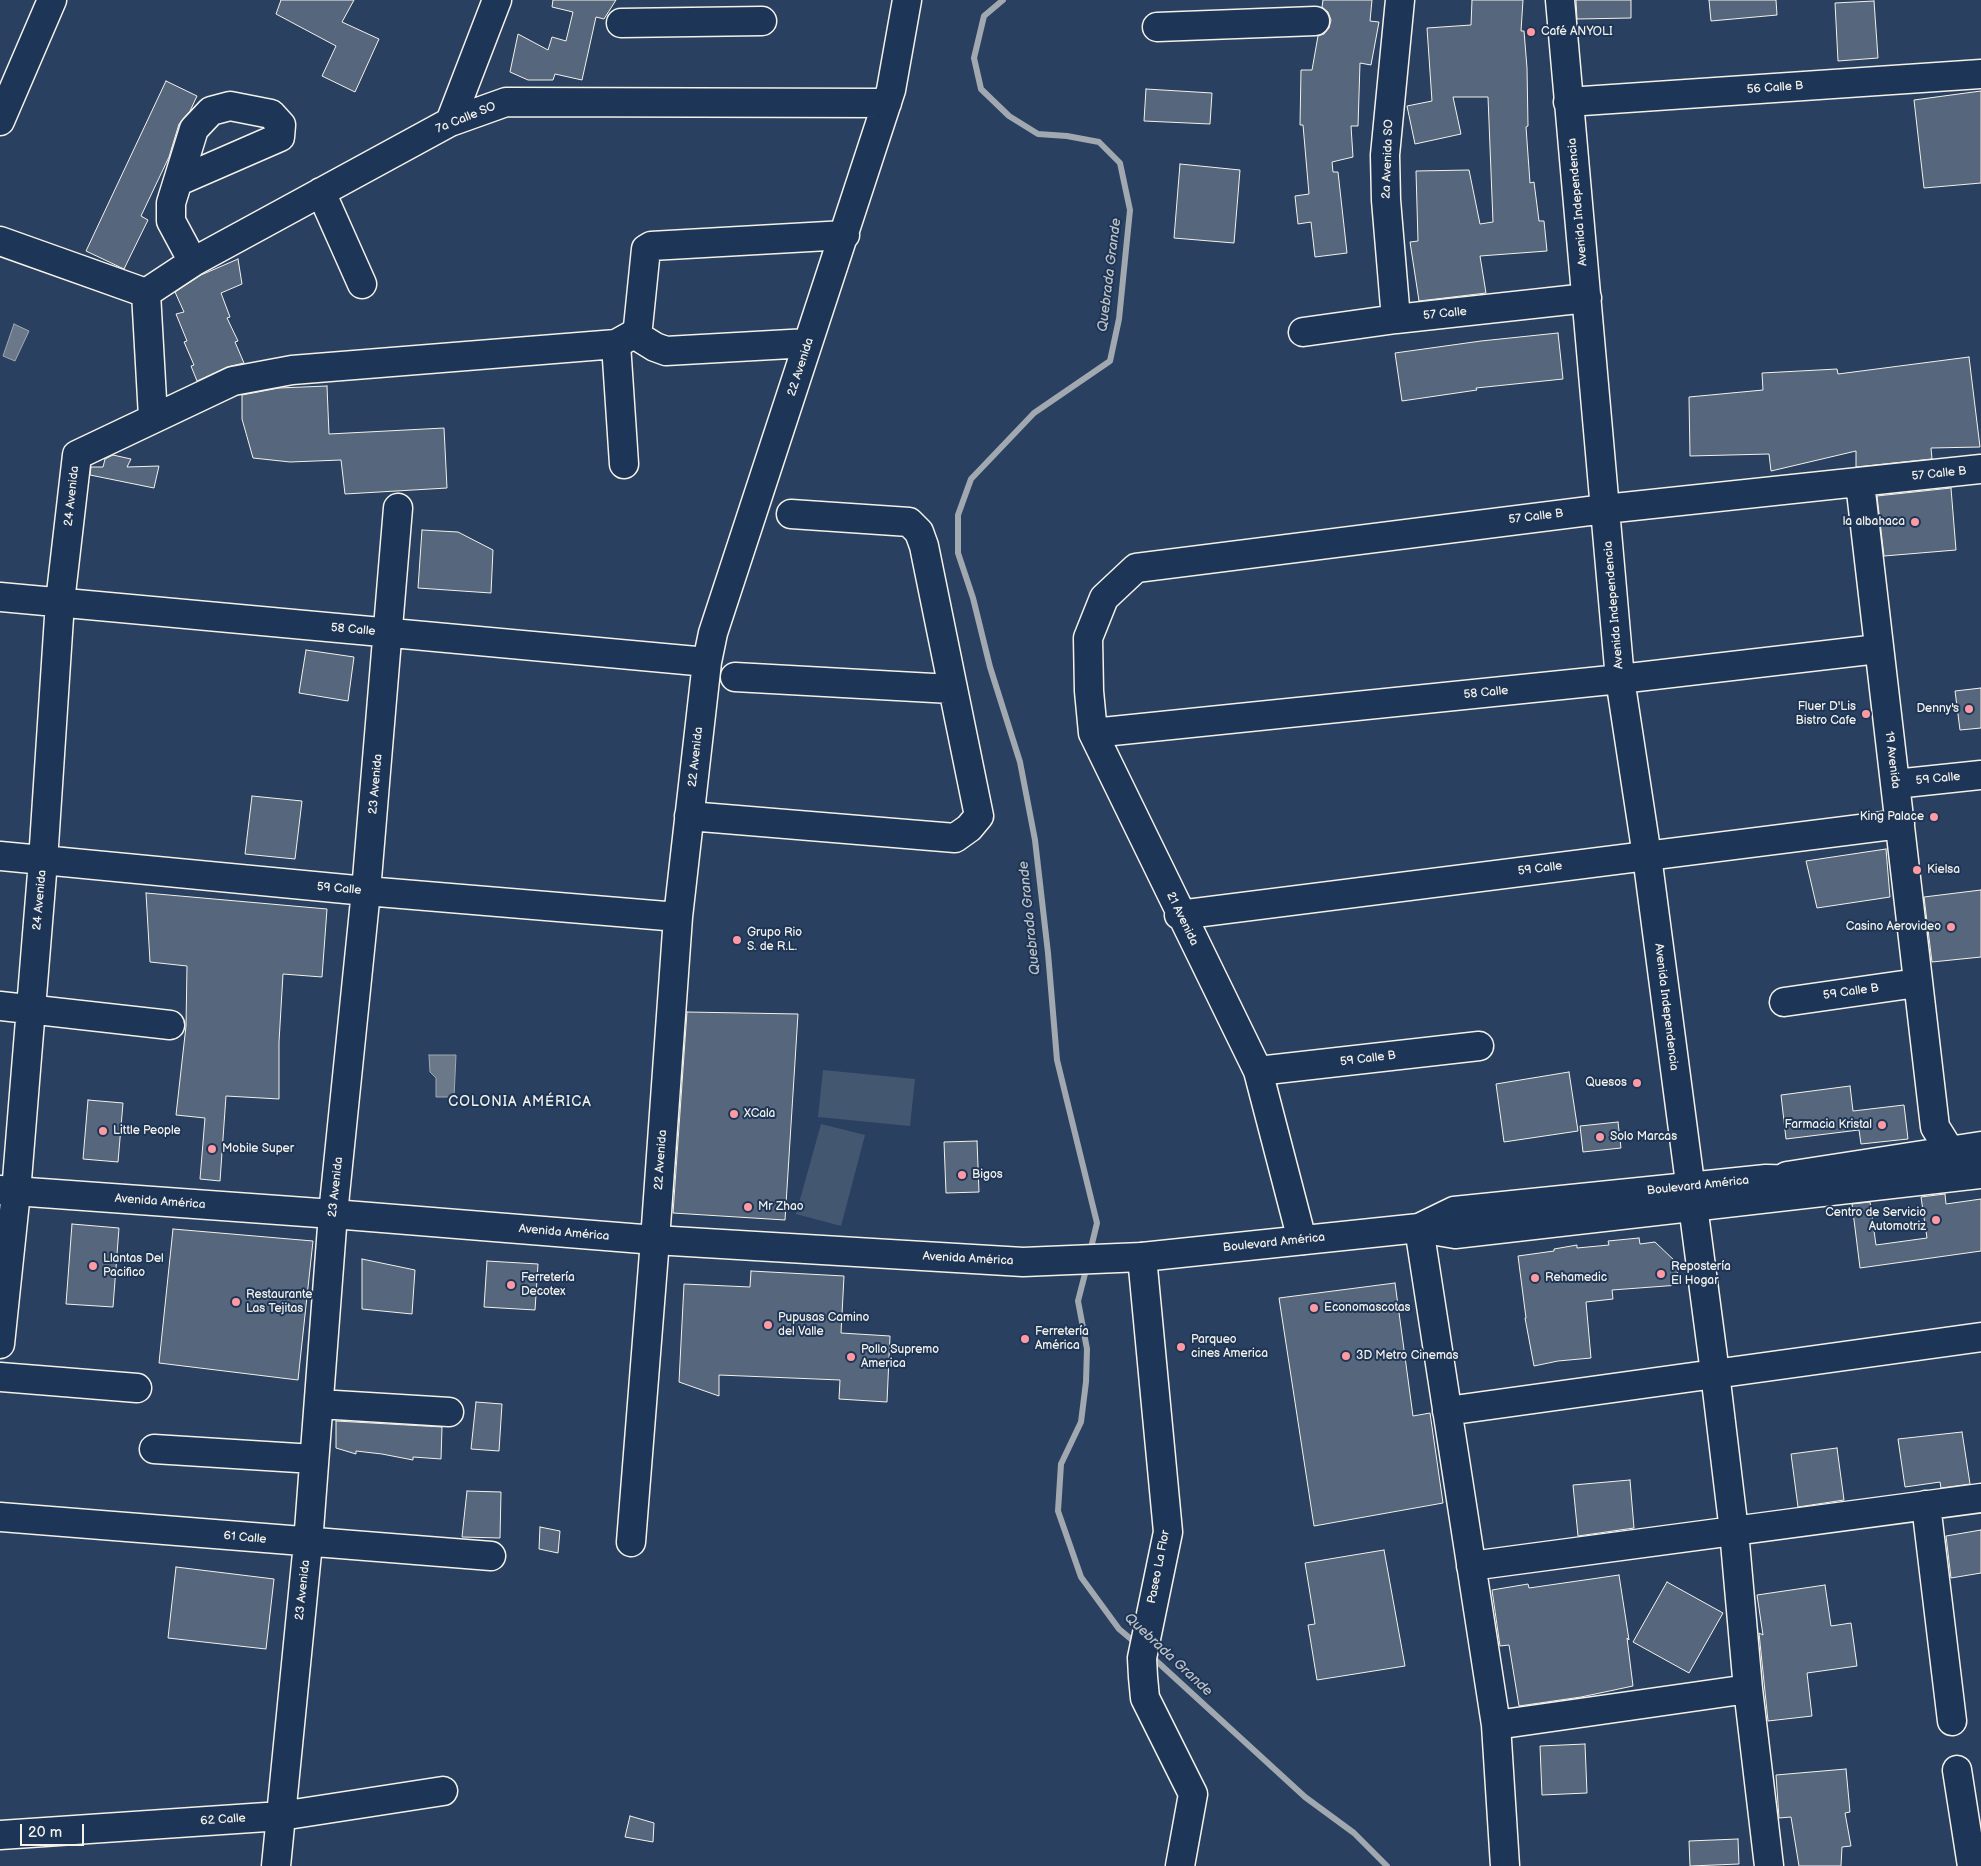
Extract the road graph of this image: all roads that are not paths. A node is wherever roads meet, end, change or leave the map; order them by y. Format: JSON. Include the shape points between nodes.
{"nodes":[{"id":1,"x":52,"y":0,"type":"edge"},
{"id":2,"x":497,"y":0,"type":"edge"},
{"id":3,"x":907,"y":0,"type":"edge"},
{"id":4,"x":1400,"y":0,"type":"edge"},
{"id":5,"x":1560,"y":0,"type":"edge"},
{"id":6,"x":708,"y":11,"type":"edge"},
{"id":7,"x":1260,"y":12,"type":"edge"},
{"id":8,"x":762,"y":21,"type":"dead end"},
{"id":9,"x":1315,"y":21,"type":"dead end"},
{"id":10,"x":621,"y":23,"type":"dead end"},
{"id":11,"x":1157,"y":27,"type":"dead end"},
{"id":12,"x":1981,"y":74,"type":"edge"},
{"id":13,"x":1568,"y":102,"type":"junction"},
{"id":14,"x":887,"y":103,"type":"junction"},
{"id":15,"x":0,"y":121,"type":"edge"},
{"id":16,"x":450,"y":122,"type":"junction"},
{"id":17,"x":178,"y":181,"type":"dead end"},
{"id":18,"x":321,"y":192,"type":"junction"},
{"id":19,"x":845,"y":234,"type":"junction"},
{"id":20,"x":0,"y":240,"type":"edge"},
{"id":21,"x":193,"y":262,"type":"junction"},
{"id":22,"x":362,"y":284,"type":"dead end"},
{"id":23,"x":146,"y":293,"type":"junction"},
{"id":24,"x":1587,"y":298,"type":"junction"},
{"id":25,"x":1396,"y":319,"type":"junction"},
{"id":26,"x":1303,"y":332,"type":"dead end"},
{"id":27,"x":625,"y":339,"type":"junction"},
{"id":28,"x":808,"y":343,"type":"junction"},
{"id":29,"x":153,"y":418,"type":"junction"},
{"id":30,"x":624,"y":464,"type":"dead end"},
{"id":31,"x":1981,"y":469,"type":"edge"},
{"id":32,"x":1860,"y":482,"type":"junction"},
{"id":33,"x":398,"y":508,"type":"dead end"},
{"id":34,"x":1605,"y":509,"type":"junction"},
{"id":35,"x":791,"y":514,"type":"dead end"},
{"id":36,"x":0,"y":597,"type":"edge"},
{"id":37,"x":1104,"y":598,"type":"joint"},
{"id":38,"x":60,"y":602,"type":"junction"},
{"id":39,"x":389,"y":633,"type":"junction"},
{"id":40,"x":1878,"y":649,"type":"junction"},
{"id":41,"x":707,"y":662,"type":"junction"},
{"id":42,"x":735,"y":677,"type":"dead end"},
{"id":43,"x":1620,"y":679,"type":"junction"},
{"id":44,"x":952,"y":689,"type":"junction"},
{"id":45,"x":1093,"y":733,"type":"junction"},
{"id":46,"x":1981,"y":775,"type":"edge"},
{"id":47,"x":1895,"y":784,"type":"junction"},
{"id":48,"x":689,"y":816,"type":"junction"},
{"id":49,"x":1900,"y":824,"type":"junction"},
{"id":50,"x":0,"y":856,"type":"edge"},
{"id":51,"x":1647,"y":856,"type":"junction"},
{"id":52,"x":43,"y":860,"type":"junction"},
{"id":53,"x":366,"y":891,"type":"junction"},
{"id":54,"x":1180,"y":915,"type":"junction"},
{"id":55,"x":678,"y":917,"type":"junction"},
{"id":56,"x":1917,"y":983,"type":"junction"},
{"id":57,"x":1784,"y":1002,"type":"dead end"},
{"id":58,"x":0,"y":1006,"type":"edge"},
{"id":59,"x":31,"y":1009,"type":"junction"},
{"id":60,"x":170,"y":1025,"type":"dead end"},
{"id":61,"x":1479,"y":1046,"type":"dead end"},
{"id":62,"x":1258,"y":1071,"type":"junction"},
{"id":63,"x":1935,"y":1127,"type":"junction"},
{"id":64,"x":1967,"y":1152,"type":"edge"},
{"id":65,"x":1914,"y":1156,"type":"junction"},
{"id":66,"x":1981,"y":1174,"type":"edge"},
{"id":67,"x":1766,"y":1180,"type":"junction"},
{"id":68,"x":8,"y":1191,"type":"edge"},
{"id":69,"x":1691,"y":1198,"type":"junction"},
{"id":70,"x":333,"y":1214,"type":"junction"},
{"id":71,"x":1420,"y":1228,"type":"junction"},
{"id":72,"x":656,"y":1240,"type":"junction"},
{"id":73,"x":1302,"y":1240,"type":"junction"},
{"id":74,"x":1135,"y":1257,"type":"junction"},
{"id":75,"x":1981,"y":1337,"type":"edge"},
{"id":76,"x":0,"y":1344,"type":"edge"},
{"id":77,"x":1715,"y":1372,"type":"junction"},
{"id":78,"x":0,"y":1377,"type":"edge"},
{"id":79,"x":137,"y":1388,"type":"dead end"},
{"id":80,"x":318,"y":1404,"type":"junction"},
{"id":81,"x":1448,"y":1411,"type":"junction"},
{"id":82,"x":449,"y":1412,"type":"dead end"},
{"id":83,"x":154,"y":1450,"type":"dead end"},
{"id":84,"x":314,"y":1459,"type":"junction"},
{"id":85,"x":1981,"y":1498,"type":"edge"},
{"id":86,"x":1926,"y":1505,"type":"junction"},
{"id":87,"x":0,"y":1517,"type":"edge"},
{"id":88,"x":1734,"y":1531,"type":"junction"},
{"id":89,"x":631,"y":1542,"type":"dead end"},
{"id":90,"x":308,"y":1543,"type":"junction"},
{"id":91,"x":491,"y":1556,"type":"dead end"},
{"id":92,"x":1471,"y":1566,"type":"junction"},
{"id":93,"x":1748,"y":1689,"type":"junction"},
{"id":94,"x":1952,"y":1721,"type":"dead end"},
{"id":95,"x":1496,"y":1725,"type":"junction"},
{"id":96,"x":1956,"y":1770,"type":"dead end"},
{"id":97,"x":444,"y":1791,"type":"dead end"},
{"id":98,"x":281,"y":1816,"type":"junction"},
{"id":99,"x":0,"y":1835,"type":"edge"},
{"id":100,"x":276,"y":1866,"type":"edge"},
{"id":101,"x":1180,"y":1866,"type":"edge"},
{"id":102,"x":1505,"y":1866,"type":"edge"},
{"id":103,"x":1769,"y":1866,"type":"edge"},
{"id":104,"x":1972,"y":1866,"type":"edge"}],
"edges":[{"from":1,"to":15,"type":"street"},
{"from":2,"to":16,"type":"street"},
{"from":3,"to":14,"type":"street","name":"22 Avenida"},
{"from":4,"to":25,"type":"street","name":"2a Avenida SO","via":[[1385,155]]},
{"from":5,"to":13,"type":"street","name":"Avenida Independencia"},
{"from":6,"to":8,"type":"street"},
{"from":6,"to":10,"type":"street"},
{"from":7,"to":9,"type":"street"},
{"from":7,"to":11,"type":"street"},
{"from":12,"to":13,"type":"street","name":"56 Calle B"},
{"from":13,"to":24,"type":"street","name":"Avenida Independencia"},
{"from":14,"to":16,"type":"street","name":"7a Calle SO","via":[[506,102]]},
{"from":14,"to":19,"type":"street","name":"22 Avenida"},
{"from":16,"to":18,"type":"street","name":"7a Calle SO"},
{"from":17,"to":21,"type":"street","via":[[171,203],[171,221]]},
{"from":18,"to":21,"type":"street","name":"7a Calle SO"},
{"from":18,"to":22,"type":"street"},
{"from":19,"to":27,"type":"street","via":[[648,248],[638,327]]},
{"from":19,"to":28,"type":"street","name":"22 Avenida"},
{"from":20,"to":23,"type":"street"},
{"from":21,"to":23,"type":"street","name":"7a Calle SO"},
{"from":23,"to":29,"type":"street"},
{"from":24,"to":25,"type":"street","name":"57 Calle"},
{"from":24,"to":34,"type":"street","name":"Avenida Independencia"},
{"from":25,"to":26,"type":"street","name":"57 Calle"},
{"from":27,"to":28,"type":"street","via":[[666,351]]},
{"from":27,"to":29,"type":"street","via":[[292,370],[233,381]]},
{"from":27,"to":30,"type":"street"},
{"from":28,"to":41,"type":"street","name":"22 Avenida"},
{"from":29,"to":38,"type":"street","name":"24 Avenida","via":[[77,455]]},
{"from":31,"to":32,"type":"street","name":"57 Calle B"},
{"from":32,"to":34,"type":"street","name":"57 Calle B"},
{"from":32,"to":40,"type":"street","name":"19 Avenida"},
{"from":33,"to":39,"type":"street","name":"23 Avenida"},
{"from":34,"to":37,"type":"street","name":"57 Calle B","via":[[1136,568]]},
{"from":34,"to":43,"type":"street","name":"Avenida Independencia"},
{"from":35,"to":44,"type":"street","via":[[909,522],[919,532]]},
{"from":36,"to":38,"type":"street","name":"58 Calle"},
{"from":37,"to":45,"type":"street","name":"21 Avenida","via":[[1088,638]]},
{"from":38,"to":39,"type":"street","name":"58 Calle"},
{"from":38,"to":52,"type":"street","name":"24 Avenida"},
{"from":39,"to":41,"type":"street","name":"58 Calle"},
{"from":39,"to":53,"type":"street","name":"23 Avenida"},
{"from":40,"to":43,"type":"street","name":"58 Calle"},
{"from":40,"to":47,"type":"street","name":"19 Avenida"},
{"from":41,"to":48,"type":"street","name":"22 Avenida"},
{"from":42,"to":44,"type":"street"},
{"from":43,"to":45,"type":"street","name":"58 Calle"},
{"from":43,"to":51,"type":"street","name":"Avenida Independencia"},
{"from":44,"to":48,"type":"street","via":[[979,816],[955,838]]},
{"from":45,"to":54,"type":"street","name":"21 Avenida"},
{"from":46,"to":47,"type":"street","name":"59 Calle"},
{"from":47,"to":49,"type":"street","name":"19 Avenida"},
{"from":48,"to":55,"type":"street","name":"22 Avenida"},
{"from":49,"to":51,"type":"street","name":"59 Calle"},
{"from":49,"to":56,"type":"street","name":"19 Avenida"},
{"from":50,"to":52,"type":"street","name":"59 Calle"},
{"from":51,"to":54,"type":"street","name":"59 Calle"},
{"from":51,"to":69,"type":"street","name":"Avenida Independencia"},
{"from":52,"to":53,"type":"street","name":"59 Calle"},
{"from":52,"to":59,"type":"street","name":"24 Avenida"},
{"from":53,"to":55,"type":"street","name":"59 Calle"},
{"from":53,"to":70,"type":"street","name":"23 Avenida"},
{"from":54,"to":62,"type":"street","name":"21 Avenida"},
{"from":55,"to":72,"type":"street","name":"22 Avenida"},
{"from":56,"to":57,"type":"street","name":"59 Calle B"},
{"from":56,"to":63,"type":"street","name":"19 Avenida"},
{"from":58,"to":59,"type":"street"},
{"from":59,"to":60,"type":"street"},
{"from":59,"to":68,"type":"street","name":"24 Avenida"},
{"from":61,"to":62,"type":"street","name":"59 Calle B"},
{"from":62,"to":73,"type":"street","name":"21 Avenida"},
{"from":63,"to":64,"type":"street","name":"19 Avenida"},
{"from":63,"to":65,"type":"street"},
{"from":64,"to":65,"type":"street"},
{"from":64,"to":67,"type":"street","name":"Boulevard América","via":[[1813,1180]]},
{"from":65,"to":67,"type":"street"},
{"from":66,"to":69,"type":"street","name":"Boulevard América"},
{"from":67,"to":69,"type":"street","name":"Boulevard América"},
{"from":68,"to":70,"type":"street","name":"Avenida América"},
{"from":68,"to":76,"type":"street","name":"24 Avenida"},
{"from":69,"to":71,"type":"street","name":"Boulevard América","via":[[1455,1234]]},
{"from":69,"to":77,"type":"street","name":"Avenida Independencia"},
{"from":70,"to":72,"type":"street","name":"Avenida América"},
{"from":70,"to":80,"type":"street","name":"23 Avenida"},
{"from":71,"to":73,"type":"street","name":"Boulevard América"},
{"from":71,"to":81,"type":"street"},
{"from":72,"to":74,"type":"street","name":"Avenida América","via":[[1023,1262]]},
{"from":72,"to":89,"type":"street","name":"22 Avenida"},
{"from":73,"to":74,"type":"street","name":"Boulevard América"},
{"from":74,"to":101,"type":"street","name":"Paseo La Flor","via":[[1168,1532],[1142,1658],[1145,1698],[1193,1794]]},
{"from":75,"to":77,"type":"street"},
{"from":77,"to":81,"type":"street"},
{"from":77,"to":88,"type":"street","name":"Avenida Independencia"},
{"from":78,"to":79,"type":"street"},
{"from":80,"to":82,"type":"street"},
{"from":80,"to":84,"type":"street","name":"23 Avenida"},
{"from":81,"to":92,"type":"street"},
{"from":83,"to":84,"type":"street"},
{"from":84,"to":90,"type":"street","name":"23 Avenida"},
{"from":85,"to":86,"type":"street"},
{"from":86,"to":88,"type":"street"},
{"from":86,"to":94,"type":"street"},
{"from":87,"to":90,"type":"street","name":"61 Calle"},
{"from":88,"to":92,"type":"street"},
{"from":88,"to":93,"type":"street","name":"Avenida Independencia"},
{"from":90,"to":91,"type":"street","name":"61 Calle"},
{"from":90,"to":98,"type":"street","name":"23 Avenida"},
{"from":92,"to":95,"type":"street"},
{"from":93,"to":95,"type":"street"},
{"from":93,"to":103,"type":"street","name":"Avenida Independencia"},
{"from":95,"to":102,"type":"street"},
{"from":96,"to":104,"type":"street"},
{"from":97,"to":98,"type":"street","name":"62 Calle"},
{"from":98,"to":99,"type":"street","name":"62 Calle"},
{"from":98,"to":100,"type":"street","name":"23 Avenida"}]}
